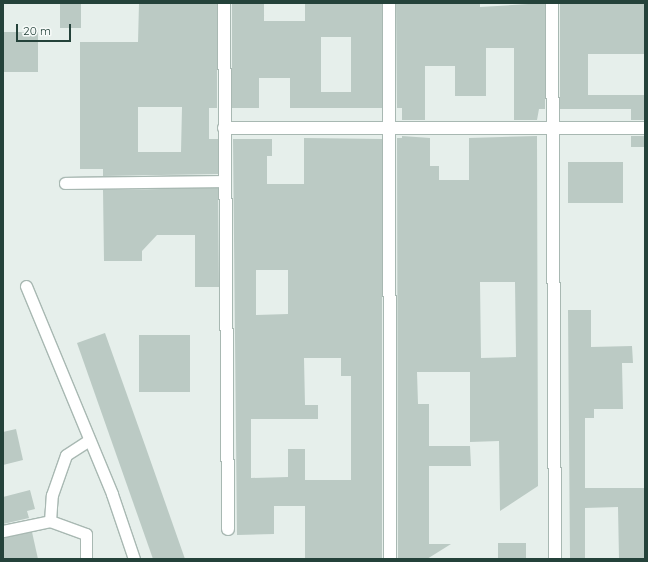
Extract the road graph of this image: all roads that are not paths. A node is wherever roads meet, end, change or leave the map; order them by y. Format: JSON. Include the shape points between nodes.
{"nodes":[{"id":1,"x":224,"y":3,"type":"edge"},
{"id":2,"x":389,"y":3,"type":"edge"},
{"id":3,"x":552,"y":3,"type":"edge"},
{"id":4,"x":224,"y":128,"type":"junction"},
{"id":5,"x":645,"y":128,"type":"edge"},
{"id":6,"x":390,"y":129,"type":"junction"},
{"id":7,"x":552,"y":129,"type":"junction"},
{"id":8,"x":223,"y":181,"type":"junction"},
{"id":9,"x":65,"y":183,"type":"dead end"},
{"id":10,"x":26,"y":286,"type":"dead end"},
{"id":11,"x":89,"y":440,"type":"junction"},
{"id":12,"x":50,"y":521,"type":"junction"},
{"id":13,"x":228,"y":529,"type":"dead end"},
{"id":14,"x":3,"y":531,"type":"edge"},
{"id":15,"x":86,"y":559,"type":"edge"},
{"id":16,"x":134,"y":559,"type":"edge"},
{"id":17,"x":390,"y":559,"type":"edge"},
{"id":18,"x":556,"y":559,"type":"edge"}],
"edges":[{"from":1,"to":4,"type":"street"},
{"from":2,"to":6,"type":"street"},
{"from":3,"to":7,"type":"street"},
{"from":4,"to":6,"type":"street"},
{"from":4,"to":8,"type":"street"},
{"from":5,"to":7,"type":"street"},
{"from":6,"to":7,"type":"street"},
{"from":6,"to":17,"type":"street"},
{"from":7,"to":18,"type":"street"},
{"from":8,"to":9,"type":"lane"},
{"from":8,"to":13,"type":"street"},
{"from":10,"to":11,"type":"lane"},
{"from":11,"to":12,"type":"lane","via":[[66,455],[52,495]]},
{"from":11,"to":16,"type":"lane","via":[[122,519]]},
{"from":12,"to":14,"type":"lane"},
{"from":12,"to":15,"type":"lane","via":[[86,534]]}]}
